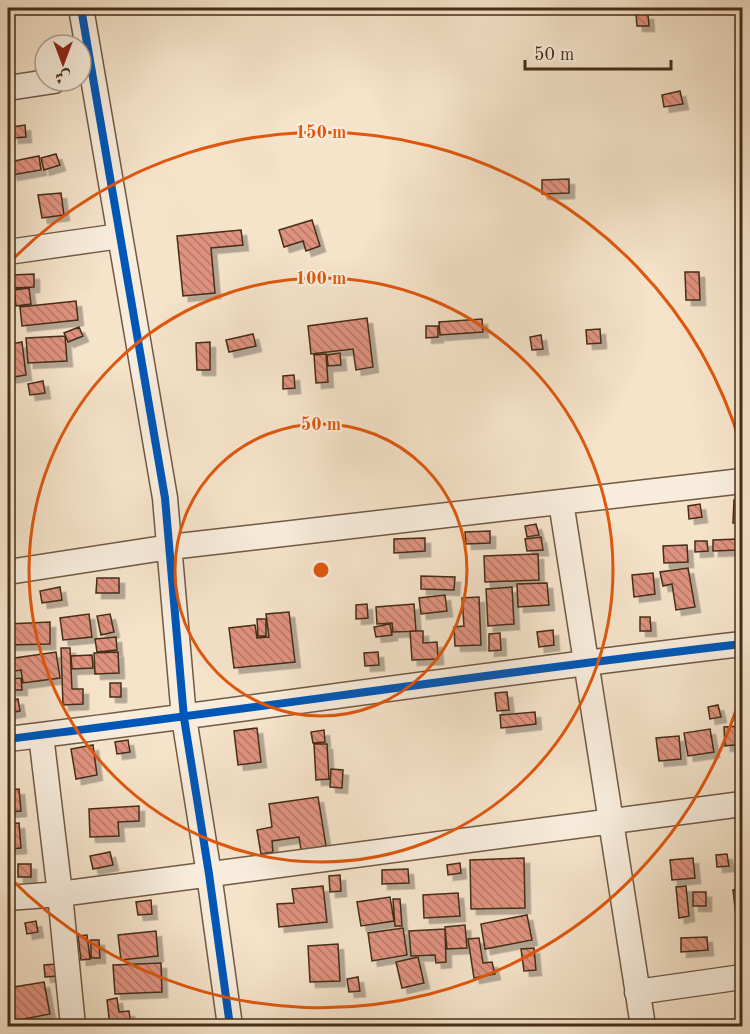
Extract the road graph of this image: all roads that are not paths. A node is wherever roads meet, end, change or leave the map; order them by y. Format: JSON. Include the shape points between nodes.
{"nodes":[{"id":1,"x":81,"y":8,"type":"edge"},
{"id":2,"x":83,"y":33,"type":"edge"},
{"id":3,"x":33,"y":84,"type":"edge"},
{"id":4,"x":8,"y":88,"type":"edge"},
{"id":5,"x":90,"y":93,"type":"edge"},
{"id":6,"x":120,"y":236,"type":"junction"},
{"id":7,"x":8,"y":252,"type":"edge"},
{"id":8,"x":742,"y":481,"type":"edge"},
{"id":9,"x":561,"y":502,"type":"junction"},
{"id":10,"x":170,"y":547,"type":"junction"},
{"id":11,"x":8,"y":572,"type":"edge"},
{"id":12,"x":742,"y":644,"type":"edge"},
{"id":13,"x":587,"y":662,"type":"junction"},
{"id":14,"x":184,"y":718,"type":"junction"},
{"id":15,"x":41,"y":735,"type":"junction"},
{"id":16,"x":8,"y":740,"type":"edge"},
{"id":17,"x":742,"y":804,"type":"edge"},
{"id":18,"x":611,"y":821,"type":"junction"},
{"id":19,"x":209,"y":874,"type":"junction"},
{"id":20,"x":60,"y":894,"type":"junction"},
{"id":21,"x":8,"y":898,"type":"edge"},
{"id":22,"x":742,"y":977,"type":"edge"},
{"id":23,"x":637,"y":992,"type":"junction"},
{"id":24,"x":73,"y":1026,"type":"edge"},
{"id":25,"x":230,"y":1026,"type":"edge"},
{"id":26,"x":642,"y":1026,"type":"edge"}],
"edges":[{"from":1,"to":2,"type":"street"},
{"from":3,"to":4,"type":"street"},
{"from":5,"to":6,"type":"street"},
{"from":6,"to":7,"type":"street"},
{"from":6,"to":10,"type":"street"},
{"from":8,"to":9,"type":"street"},
{"from":9,"to":10,"type":"street"},
{"from":9,"to":13,"type":"street"},
{"from":10,"to":11,"type":"street"},
{"from":10,"to":14,"type":"street"},
{"from":12,"to":13,"type":"street"},
{"from":13,"to":14,"type":"street"},
{"from":13,"to":18,"type":"street"},
{"from":14,"to":15,"type":"street"},
{"from":14,"to":19,"type":"street"},
{"from":15,"to":16,"type":"street"},
{"from":15,"to":20,"type":"street"},
{"from":17,"to":18,"type":"street"},
{"from":18,"to":19,"type":"street"},
{"from":18,"to":23,"type":"street"},
{"from":19,"to":20,"type":"street"},
{"from":19,"to":25,"type":"street"},
{"from":20,"to":21,"type":"street"},
{"from":20,"to":24,"type":"street"},
{"from":22,"to":23,"type":"street"},
{"from":23,"to":26,"type":"street"}]}
